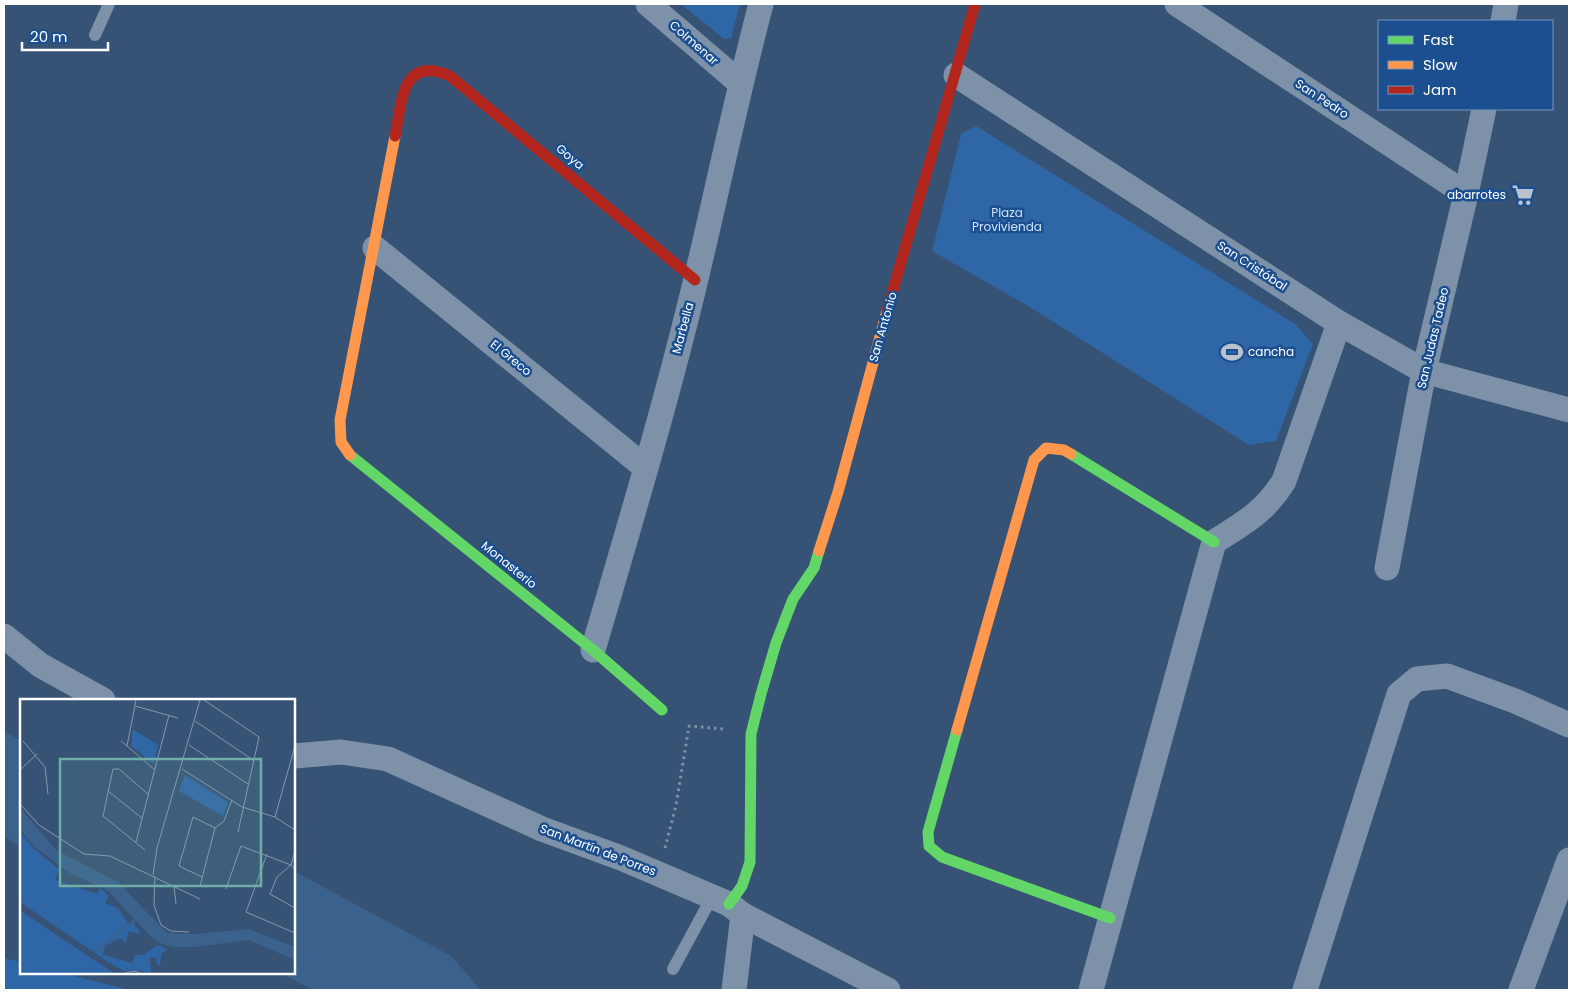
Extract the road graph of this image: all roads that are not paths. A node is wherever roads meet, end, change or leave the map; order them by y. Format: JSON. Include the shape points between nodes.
{"nodes":[{"id":1,"x":109,"y":4,"type":"edge"},
{"id":2,"x":648,"y":4,"type":"edge"},
{"id":3,"x":761,"y":4,"type":"edge"},
{"id":4,"x":975,"y":4,"type":"edge"},
{"id":5,"x":1177,"y":4,"type":"edge"},
{"id":6,"x":95,"y":35,"type":"dead end"},
{"id":7,"x":956,"y":75,"type":"junction"},
{"id":8,"x":740,"y":83,"type":"junction"},
{"id":9,"x":1484,"y":110,"type":"edge"},
{"id":10,"x":1466,"y":194,"type":"junction"},
{"id":11,"x":375,"y":248,"type":"junction"},
{"id":12,"x":696,"y":280,"type":"junction"},
{"id":13,"x":1339,"y":323,"type":"junction"},
{"id":14,"x":1424,"y":370,"type":"junction"},
{"id":15,"x":1569,"y":410,"type":"edge"},
{"id":16,"x":646,"y":468,"type":"junction"},
{"id":17,"x":1214,"y":542,"type":"junction"},
{"id":18,"x":1387,"y":568,"type":"dead end"},
{"id":19,"x":4,"y":636,"type":"edge"},
{"id":20,"x":593,"y":650,"type":"junction"},
{"id":21,"x":101,"y":699,"type":"edge"},
{"id":22,"x":662,"y":710,"type":"road end"},
{"id":23,"x":1569,"y":725,"type":"edge"},
{"id":24,"x":295,"y":756,"type":"edge"},
{"id":25,"x":1569,"y":860,"type":"edge"},
{"id":26,"x":728,"y":905,"type":"junction"},
{"id":27,"x":1110,"y":918,"type":"junction"},
{"id":28,"x":674,"y":969,"type":"dead end"},
{"id":29,"x":734,"y":990,"type":"edge"},
{"id":30,"x":888,"y":990,"type":"edge"},
{"id":31,"x":1091,"y":990,"type":"edge"},
{"id":32,"x":1305,"y":990,"type":"edge"},
{"id":33,"x":1521,"y":990,"type":"edge"}],
"edges":[{"from":1,"to":6,"type":"lane"},
{"from":2,"to":8,"type":"street","name":"Colmenar"},
{"from":3,"to":8,"type":"street","name":"Marbella"},
{"from":4,"to":7,"type":"street","name":"San Antonio"},
{"from":5,"to":10,"type":"street","name":"San Pedro"},
{"from":7,"to":13,"type":"street","name":"San Cristóbal"},
{"from":7,"to":26,"type":"street","name":"San Antonio","via":[[814,568],[793,599],[776,643],[752,734],[750,862],[742,886]]},
{"from":8,"to":12,"type":"street","name":"Marbella"},
{"from":9,"to":10,"type":"street","name":"San Judas Tadeo"},
{"from":10,"to":14,"type":"street","name":"San Judas Tadeo"},
{"from":11,"to":12,"type":"street","name":"Goya","via":[[405,86],[419,70],[442,72],[457,80]]},
{"from":11,"to":16,"type":"street","name":"El Greco"},
{"from":11,"to":20,"type":"street","name":"Monasterio","via":[[340,420],[340,442],[354,459]]},
{"from":12,"to":16,"type":"street","name":"Marbella"},
{"from":13,"to":14,"type":"street","name":"San Cristóbal"},
{"from":13,"to":17,"type":"street","via":[[1284,481],[1256,516]]},
{"from":14,"to":15,"type":"street","name":"San Cristóbal"},
{"from":14,"to":18,"type":"street","name":"San Judas Tadeo"},
{"from":16,"to":20,"type":"street","name":"Marbella"},
{"from":17,"to":27,"type":"street"},
{"from":17,"to":27,"type":"street","via":[[1064,450],[1046,448],[1038,453],[928,832],[929,846],[942,857]]},
{"from":19,"to":21,"type":"street","via":[[40,666]]},
{"from":20,"to":22,"type":"street","name":"Monasterio"},
{"from":23,"to":32,"type":"street","via":[[1447,676],[1417,679],[1399,694]]},
{"from":24,"to":26,"type":"street","name":"San Martín de Porres","via":[[341,752],[388,759],[542,829],[656,871]]},
{"from":25,"to":33,"type":"street"},
{"from":26,"to":28,"type":"lane"},
{"from":26,"to":29,"type":"street"},
{"from":26,"to":30,"type":"street","name":"San Martín de Porres"},
{"from":27,"to":31,"type":"street"}]}
